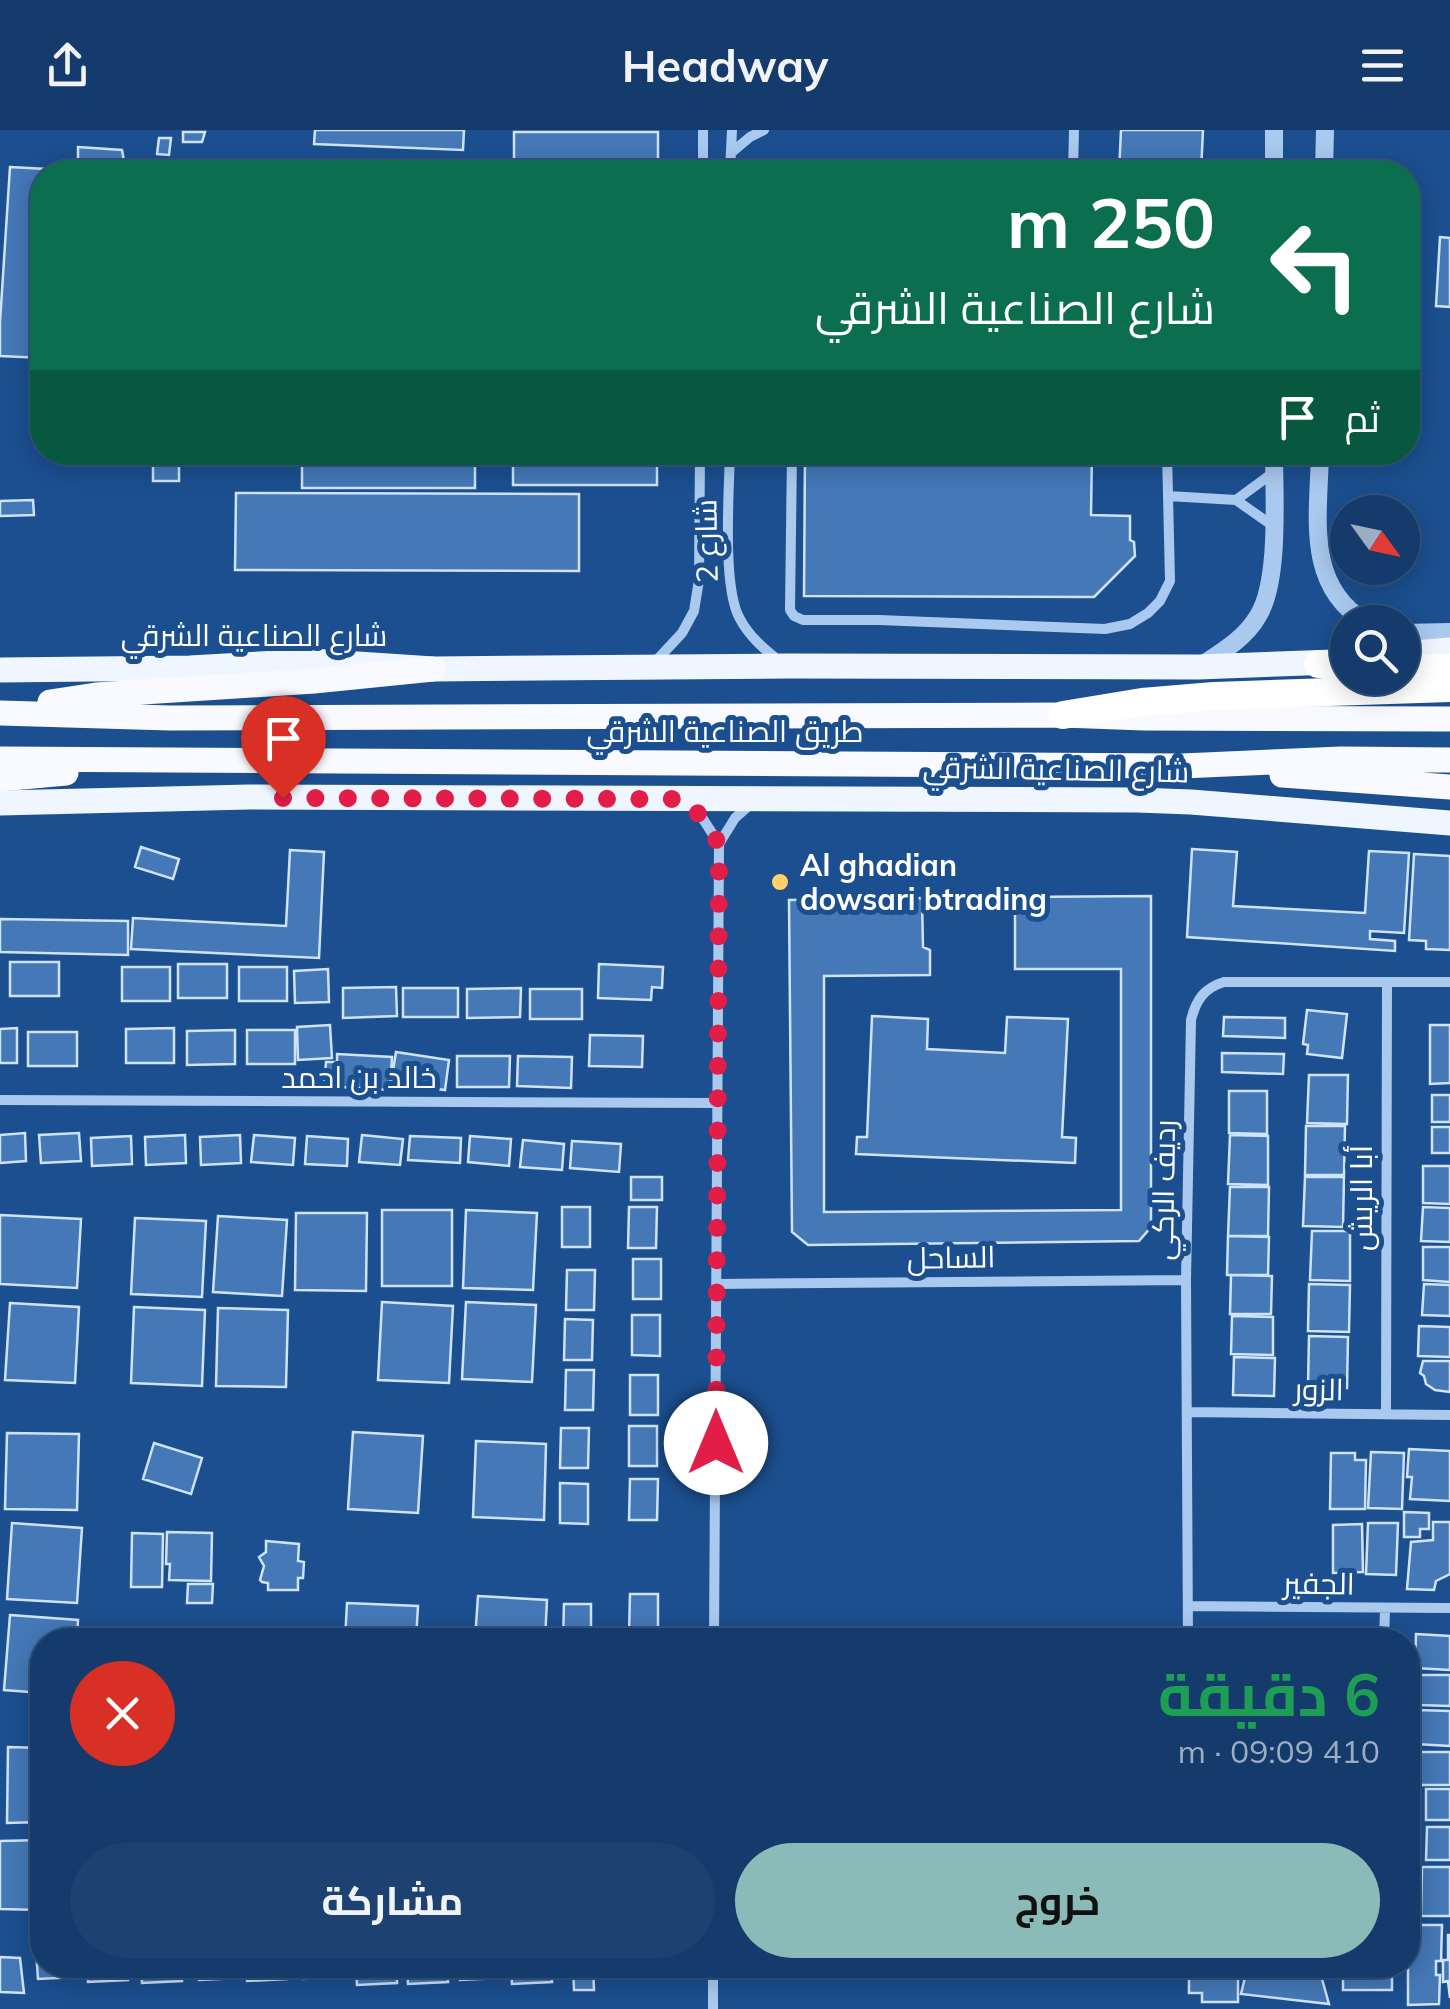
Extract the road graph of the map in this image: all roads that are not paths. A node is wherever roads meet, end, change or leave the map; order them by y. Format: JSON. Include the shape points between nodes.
{"nodes":[{"id":1,"x":703,"y":130,"type":"edge"},
{"id":2,"x":732,"y":130,"type":"edge"},
{"id":3,"x":764,"y":130,"type":"edge"},
{"id":4,"x":1074,"y":130,"type":"edge"},
{"id":5,"x":1274,"y":130,"type":"edge"},
{"id":6,"x":1324,"y":130,"type":"edge"},
{"id":7,"x":731,"y":153,"type":"junction"},
{"id":8,"x":703,"y":160,"type":"edge"},
{"id":9,"x":731,"y":160,"type":"edge"},
{"id":10,"x":1073,"y":160,"type":"edge"},
{"id":11,"x":1274,"y":160,"type":"edge"},
{"id":12,"x":1324,"y":160,"type":"edge"},
{"id":13,"x":700,"y":465,"type":"edge"},
{"id":14,"x":730,"y":465,"type":"edge"},
{"id":15,"x":792,"y":465,"type":"edge"},
{"id":16,"x":1167,"y":465,"type":"edge"},
{"id":17,"x":1274,"y":465,"type":"edge"},
{"id":18,"x":1320,"y":465,"type":"edge"},
{"id":19,"x":1274,"y":472,"type":"junction"},
{"id":20,"x":1168,"y":496,"type":"junction"},
{"id":21,"x":1236,"y":500,"type":"junction"},
{"id":22,"x":1273,"y":526,"type":"junction"},
{"id":23,"x":1343,"y":605,"type":"edge"},
{"id":24,"x":1450,"y":632,"type":"edge"},
{"id":25,"x":1420,"y":633,"type":"edge"},
{"id":26,"x":1450,"y":650,"type":"edge"},
{"id":27,"x":1420,"y":652,"type":"edge"},
{"id":28,"x":1318,"y":664,"type":"joint"},
{"id":29,"x":1330,"y":664,"type":"edge"},
{"id":30,"x":787,"y":666,"type":"junction"},
{"id":31,"x":1198,"y":667,"type":"junction"},
{"id":32,"x":433,"y":668,"type":"junction"},
{"id":33,"x":650,"y":668,"type":"junction"},
{"id":34,"x":1420,"y":668,"type":"edge"},
{"id":35,"x":1450,"y":668,"type":"edge"},
{"id":36,"x":0,"y":670,"type":"edge"},
{"id":37,"x":1450,"y":688,"type":"edge"},
{"id":38,"x":0,"y":711,"type":"edge"},
{"id":39,"x":1063,"y":715,"type":"junction"},
{"id":40,"x":1450,"y":719,"type":"edge"},
{"id":41,"x":0,"y":760,"type":"edge"},
{"id":42,"x":176,"y":760,"type":"junction"},
{"id":43,"x":1450,"y":760,"type":"edge"},
{"id":44,"x":1182,"y":766,"type":"junction"},
{"id":45,"x":0,"y":779,"type":"edge"},
{"id":46,"x":1450,"y":788,"type":"edge"},
{"id":47,"x":759,"y":798,"type":"junction"},
{"id":48,"x":685,"y":799,"type":"junction"},
{"id":49,"x":0,"y":803,"type":"edge"},
{"id":50,"x":1450,"y":823,"type":"edge"},
{"id":51,"x":719,"y":844,"type":"junction"},
{"id":52,"x":1387,"y":982,"type":"junction"},
{"id":53,"x":1450,"y":982,"type":"edge"},
{"id":54,"x":0,"y":1100,"type":"edge"},
{"id":55,"x":717,"y":1103,"type":"junction"},
{"id":56,"x":1186,"y":1280,"type":"junction"},
{"id":57,"x":717,"y":1284,"type":"junction"},
{"id":58,"x":1188,"y":1412,"type":"junction"},
{"id":59,"x":1386,"y":1414,"type":"junction"},
{"id":60,"x":1450,"y":1415,"type":"edge"},
{"id":61,"x":1188,"y":1606,"type":"junction"},
{"id":62,"x":1450,"y":1608,"type":"edge"},
{"id":63,"x":1385,"y":1609,"type":"junction"},
{"id":64,"x":714,"y":1628,"type":"edge"},
{"id":65,"x":1188,"y":1628,"type":"edge"},
{"id":66,"x":1384,"y":1628,"type":"edge"},
{"id":67,"x":713,"y":1978,"type":"edge"},
{"id":68,"x":713,"y":2009,"type":"edge"}],
"edges":[{"from":1,"to":8,"type":"street"},
{"from":2,"to":7,"type":"street"},
{"from":3,"to":7,"type":"street"},
{"from":4,"to":10,"type":"street"},
{"from":5,"to":11,"type":"street"},
{"from":6,"to":12,"type":"street"},
{"from":7,"to":9,"type":"street"},
{"from":13,"to":33,"type":"street","name":"شارع 2","via":[[694,612]]},
{"from":14,"to":30,"type":"street","name":"شارع 2","via":[[732,598],[750,634]]},
{"from":15,"to":20,"type":"street","via":[[790,610],[803,620],[1106,629],[1130,624],[1160,601],[1170,581]]},
{"from":16,"to":20,"type":"street"},
{"from":17,"to":19,"type":"street"},
{"from":18,"to":23,"type":"street","via":[[1319,555]]},
{"from":19,"to":21,"type":"street"},
{"from":19,"to":22,"type":"street"},
{"from":20,"to":21,"type":"street"},
{"from":21,"to":22,"type":"street"},
{"from":22,"to":31,"type":"street","via":[[1270,579],[1258,617]]},
{"from":24,"to":25,"type":"street"},
{"from":26,"to":27,"type":"main road"},
{"from":28,"to":29,"type":"highway"},
{"from":28,"to":31,"type":"main road","name":"شارع الصناعية الشرقي"},
{"from":30,"to":31,"type":"main road","name":"شارع الصناعية الشرقي"},
{"from":30,"to":33,"type":"main road","name":"شارع الصناعية الشرقي"},
{"from":32,"to":33,"type":"main road","name":"شارع الصناعية الشرقي"},
{"from":32,"to":36,"type":"main road","name":"شارع الصناعية الشرقي","via":[[312,662]]},
{"from":32,"to":38,"type":"highway","via":[[96,695]]},
{"from":34,"to":35,"type":"highway"},
{"from":37,"to":39,"type":"highway","via":[[1214,696]]},
{"from":38,"to":39,"type":"highway","name":"طريق الصناعية الشرقي","via":[[170,718]]},
{"from":39,"to":40,"type":"highway","name":"طريق الصناعية الشرقي"},
{"from":41,"to":42,"type":"highway","name":"طريق الصناعية الشرقي"},
{"from":42,"to":44,"type":"highway","name":"طريق الصناعية الشرقي"},
{"from":42,"to":45,"type":"highway"},
{"from":43,"to":44,"type":"highway","name":"طريق الصناعية الشرقي"},
{"from":44,"to":46,"type":"highway"},
{"from":47,"to":48,"type":"main road","name":"شارع الصناعية الشرقي"},
{"from":47,"to":50,"type":"main road","name":"شارع الصناعية الشرقي","via":[[1152,800]]},
{"from":47,"to":51,"type":"street"},
{"from":48,"to":49,"type":"main road","name":"شارع الصناعية الشرقي"},
{"from":48,"to":51,"type":"street"},
{"from":51,"to":55,"type":"street"},
{"from":52,"to":53,"type":"street","name":"رديف الركي"},
{"from":52,"to":56,"type":"street","name":"رديف الركي","via":[[1224,982],[1201,996],[1191,1020]]},
{"from":52,"to":59,"type":"street","name":"أبا الريش"},
{"from":54,"to":55,"type":"street","name":"خالد بن احمد"},
{"from":55,"to":57,"type":"street"},
{"from":56,"to":57,"type":"street","name":"الساحل"},
{"from":56,"to":58,"type":"street","name":"رديف الركي"},
{"from":57,"to":64,"type":"street"},
{"from":58,"to":59,"type":"street","name":"الزور"},
{"from":58,"to":61,"type":"street","name":"رديف الركي"},
{"from":59,"to":60,"type":"street","name":"الزور"},
{"from":61,"to":63,"type":"street","name":"الجفير"},
{"from":61,"to":65,"type":"street","name":"رديف الركي"},
{"from":62,"to":63,"type":"street","name":"الجفير"},
{"from":63,"to":66,"type":"street"},
{"from":67,"to":68,"type":"street"}]}
